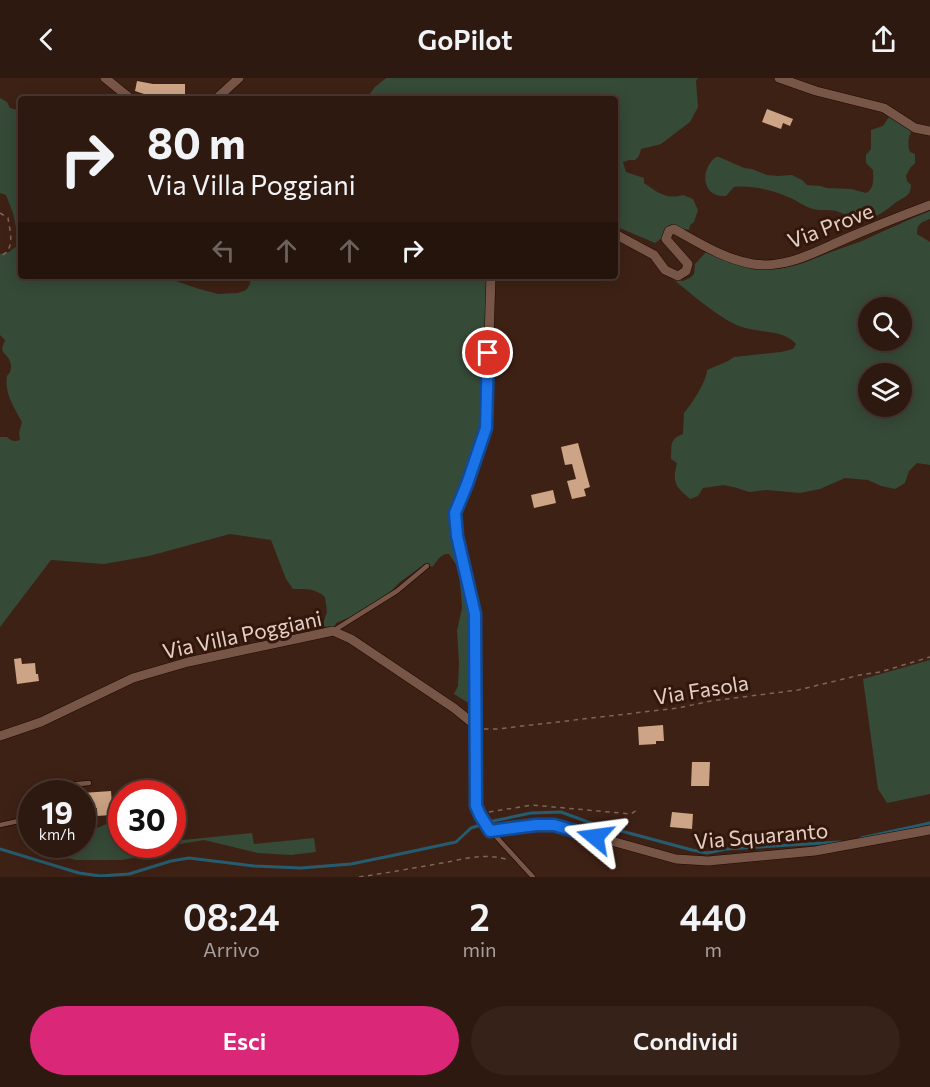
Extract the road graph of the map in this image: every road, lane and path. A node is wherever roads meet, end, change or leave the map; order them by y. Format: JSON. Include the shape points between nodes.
{"nodes":[{"id":1,"x":105,"y":78,"type":"edge"},
{"id":2,"x":239,"y":78,"type":"edge"},
{"id":3,"x":779,"y":78,"type":"edge"},
{"id":4,"x":127,"y":96,"type":"edge"},
{"id":5,"x":219,"y":96,"type":"edge"},
{"id":6,"x":930,"y":130,"type":"edge"},
{"id":7,"x":930,"y":205,"type":"edge"},
{"id":8,"x":0,"y":213,"type":"edge"},
{"id":9,"x":618,"y":236,"type":"edge"},
{"id":10,"x":0,"y":256,"type":"edge"},
{"id":11,"x":491,"y":279,"type":"edge"},
{"id":12,"x":427,"y":566,"type":"dead end"},
{"id":13,"x":333,"y":632,"type":"junction"},
{"id":14,"x":930,"y":657,"type":"edge"},
{"id":15,"x":475,"y":724,"type":"junction"},
{"id":16,"x":0,"y":736,"type":"edge"},
{"id":17,"x":637,"y":810,"type":"dead end"},
{"id":18,"x":480,"y":815,"type":"junction"},
{"id":19,"x":18,"y":821,"type":"edge"},
{"id":20,"x":0,"y":825,"type":"edge"},
{"id":21,"x":930,"y":830,"type":"edge"},
{"id":22,"x":490,"y":831,"type":"junction"},
{"id":23,"x":509,"y":860,"type":"dead end"},
{"id":24,"x":359,"y":877,"type":"edge"},
{"id":25,"x":533,"y":877,"type":"edge"}],
"edges":[{"from":1,"to":4,"type":"street"},
{"from":2,"to":5,"type":"street"},
{"from":3,"to":6,"type":"street","via":[[884,108],[915,128]]},
{"from":7,"to":9,"type":"street","name":"Via Prove","via":[[805,258],[777,263],[754,264],[731,258],[674,229],[666,239],[688,264],[678,276],[665,270],[654,255]]},
{"from":8,"to":10,"type":"path","via":[[8,218],[11,244],[6,254]]},
{"from":11,"to":15,"type":"street","via":[[486,428],[455,513],[475,614]]},
{"from":12,"to":13,"type":"lane","via":[[397,591]]},
{"from":13,"to":15,"type":"street","name":"Via Villa Poggiani","via":[[351,639]]},
{"from":13,"to":16,"type":"street","name":"Via Villa Poggiani","via":[[188,662],[133,678],[41,722]]},
{"from":14,"to":15,"type":"path","name":"Via Fasola","via":[[798,690],[678,708],[497,729],[479,728]]},
{"from":15,"to":18,"type":"street","via":[[476,806]]},
{"from":17,"to":18,"type":"path","via":[[631,814],[532,805]]},
{"from":18,"to":22,"type":"street"},
{"from":19,"to":20,"type":"lane"},
{"from":21,"to":22,"type":"street","name":"Via Squaranto","via":[[815,851],[708,861],[676,859],[554,825]]},
{"from":22,"to":25,"type":"lane"},
{"from":23,"to":24,"type":"path","via":[[471,856]]}]}
